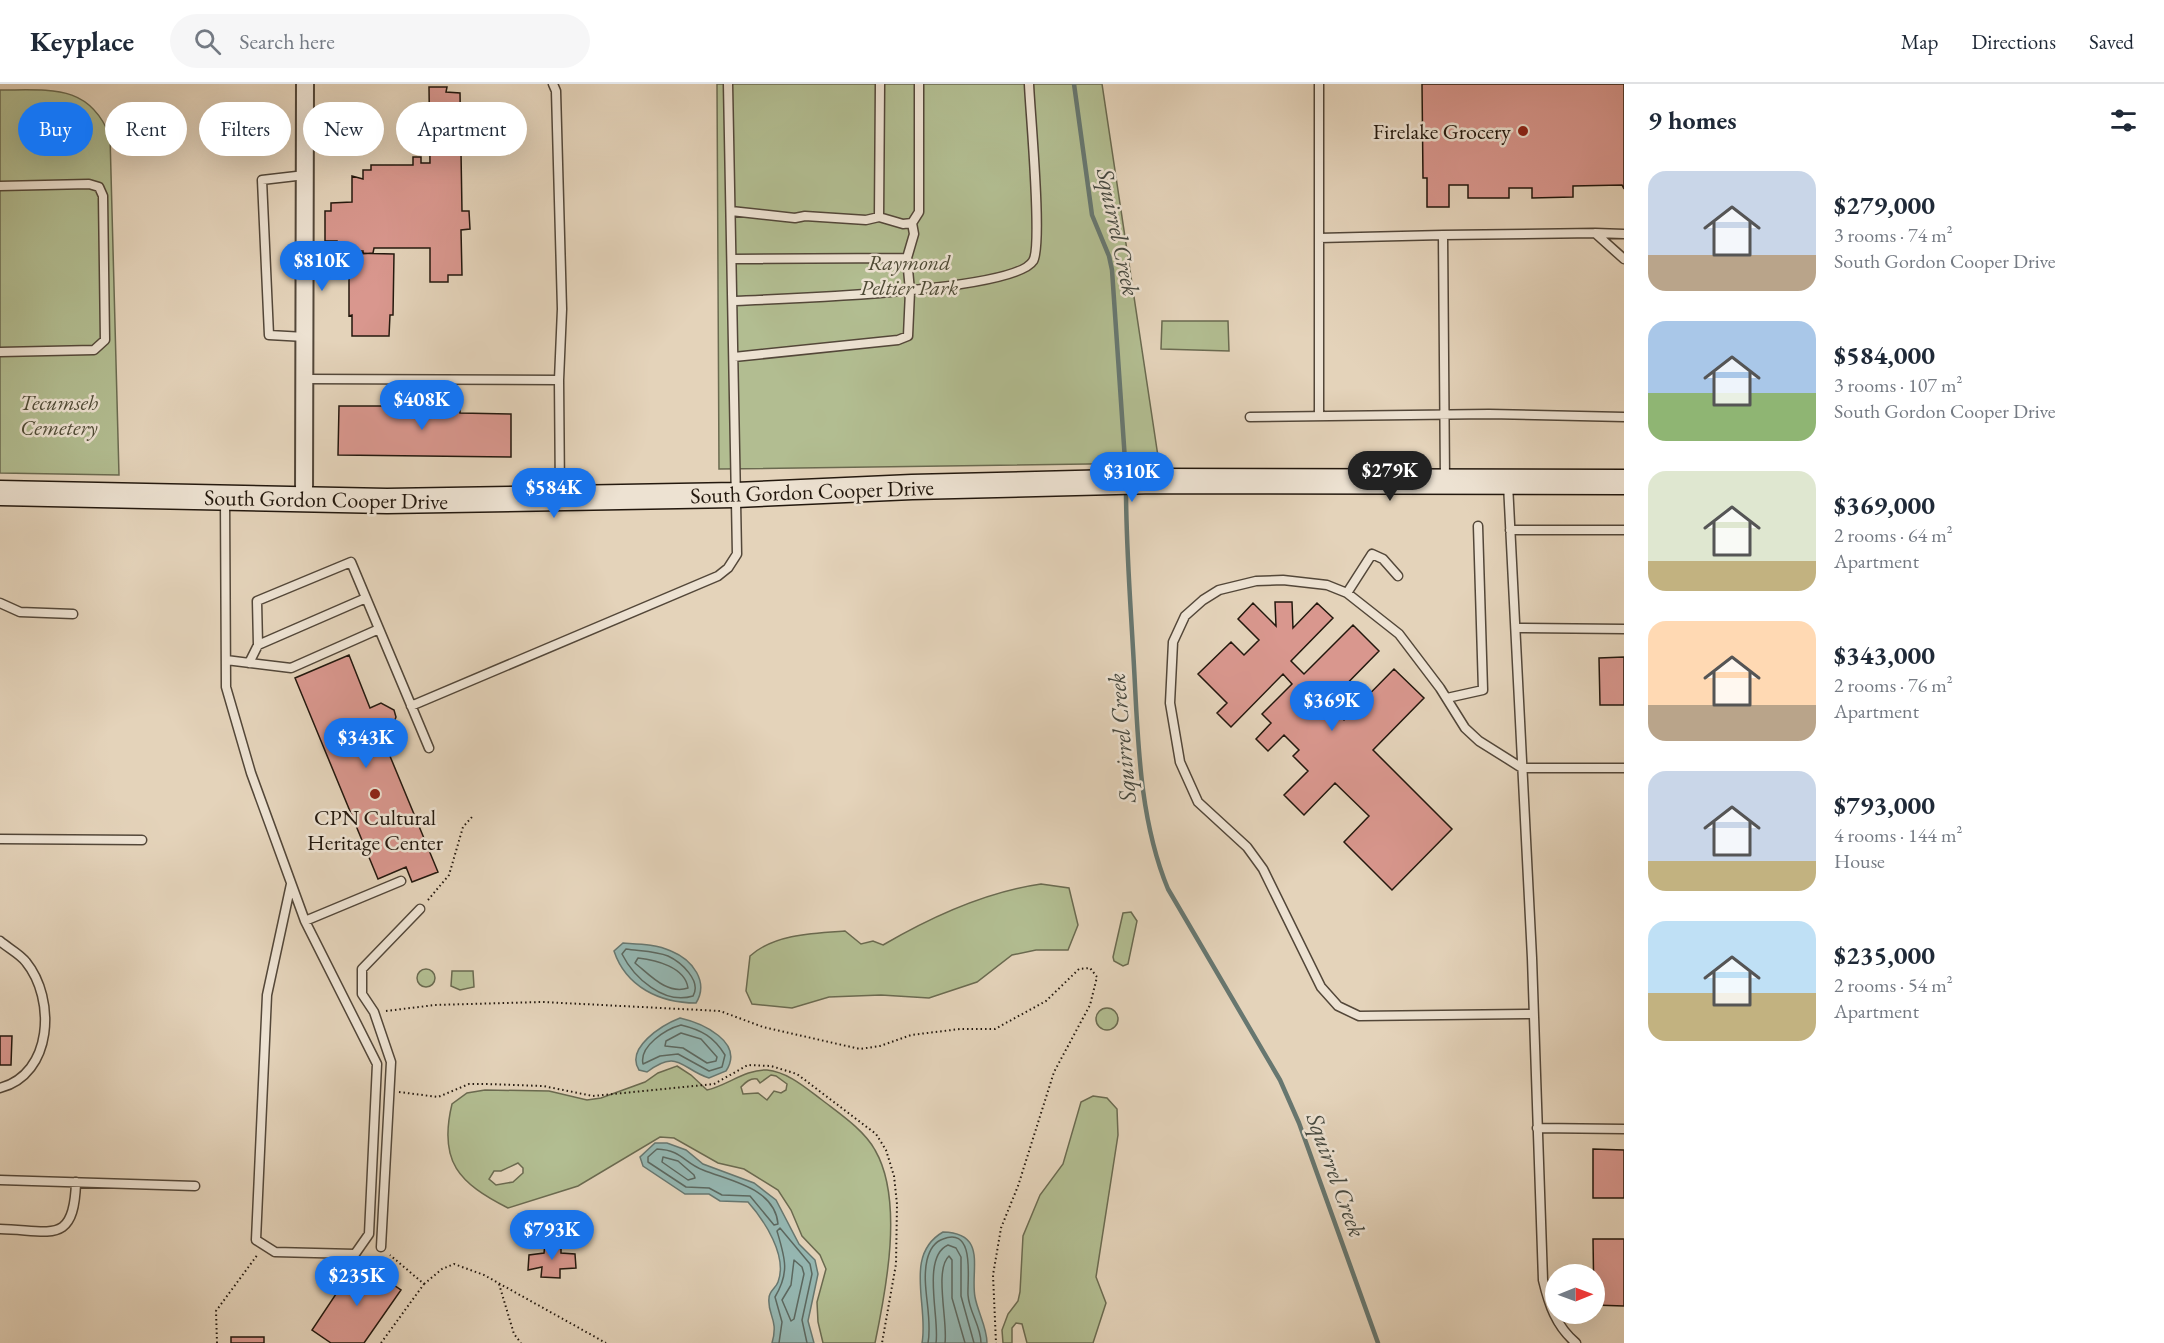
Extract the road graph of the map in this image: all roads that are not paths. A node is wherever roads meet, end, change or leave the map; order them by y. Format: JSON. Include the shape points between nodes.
{"nodes":[{"id":1,"x":304,"y":84,"type":"edge"},
{"id":2,"x":553,"y":84,"type":"edge"},
{"id":3,"x":728,"y":84,"type":"edge"},
{"id":4,"x":880,"y":84,"type":"edge"},
{"id":5,"x":919,"y":84,"type":"edge"},
{"id":6,"x":1029,"y":84,"type":"edge"},
{"id":7,"x":1319,"y":84,"type":"edge"},
{"id":8,"x":304,"y":175,"type":"junction"},
{"id":9,"x":0,"y":186,"type":"edge"},
{"id":10,"x":731,"y":211,"type":"junction"},
{"id":11,"x":879,"y":217,"type":"junction"},
{"id":12,"x":912,"y":223,"type":"junction"},
{"id":13,"x":1595,"y":233,"type":"junction"},
{"id":14,"x":1624,"y":234,"type":"edge"},
{"id":15,"x":1443,"y":235,"type":"junction"},
{"id":16,"x":1319,"y":238,"type":"junction"},
{"id":17,"x":908,"y":258,"type":"junction"},
{"id":18,"x":1624,"y":259,"type":"edge"},
{"id":19,"x":732,"y":260,"type":"junction"},
{"id":20,"x":1624,"y":266,"type":"edge"},
{"id":21,"x":910,"y":291,"type":"junction"},
{"id":22,"x":733,"y":301,"type":"junction"},
{"id":23,"x":305,"y":337,"type":"junction"},
{"id":24,"x":0,"y":352,"type":"edge"},
{"id":25,"x":734,"y":357,"type":"junction"},
{"id":26,"x":305,"y":379,"type":"junction"},
{"id":27,"x":559,"y":380,"type":"junction"},
{"id":28,"x":1445,"y":414,"type":"junction"},
{"id":29,"x":1319,"y":415,"type":"junction"},
{"id":30,"x":1250,"y":417,"type":"dead end"},
{"id":31,"x":1624,"y":417,"type":"edge"},
{"id":32,"x":1445,"y":481,"type":"junction"},
{"id":33,"x":1508,"y":481,"type":"junction"},
{"id":34,"x":1624,"y":482,"type":"edge"},
{"id":35,"x":0,"y":493,"type":"edge"},
{"id":36,"x":736,"y":495,"type":"junction"},
{"id":37,"x":225,"y":498,"type":"junction"},
{"id":38,"x":560,"y":498,"type":"junction"},
{"id":39,"x":304,"y":500,"type":"junction"},
{"id":40,"x":1478,"y":526,"type":"dead end"},
{"id":41,"x":1510,"y":530,"type":"junction"},
{"id":42,"x":1624,"y":530,"type":"edge"},
{"id":43,"x":1398,"y":576,"type":"dead end"},
{"id":44,"x":1347,"y":593,"type":"junction"},
{"id":45,"x":366,"y":598,"type":"junction"},
{"id":46,"x":0,"y":603,"type":"edge"},
{"id":47,"x":73,"y":614,"type":"dead end"},
{"id":48,"x":1516,"y":628,"type":"junction"},
{"id":49,"x":379,"y":629,"type":"junction"},
{"id":50,"x":1624,"y":629,"type":"edge"},
{"id":51,"x":258,"y":645,"type":"junction"},
{"id":52,"x":226,"y":660,"type":"junction"},
{"id":53,"x":249,"y":663,"type":"junction"},
{"id":54,"x":1447,"y":698,"type":"junction"},
{"id":55,"x":411,"y":706,"type":"junction"},
{"id":56,"x":429,"y":748,"type":"dead end"},
{"id":57,"x":1522,"y":768,"type":"junction"},
{"id":58,"x":1624,"y":768,"type":"edge"},
{"id":59,"x":0,"y":839,"type":"edge"},
{"id":60,"x":142,"y":840,"type":"dead end"},
{"id":61,"x":401,"y":880,"type":"dead end"},
{"id":62,"x":291,"y":884,"type":"junction"},
{"id":63,"x":420,"y":909,"type":"road end"},
{"id":64,"x":305,"y":921,"type":"junction"},
{"id":65,"x":0,"y":941,"type":"edge"},
{"id":66,"x":1533,"y":1014,"type":"junction"},
{"id":67,"x":0,"y":1088,"type":"edge"},
{"id":68,"x":1537,"y":1128,"type":"junction"},
{"id":69,"x":1624,"y":1130,"type":"edge"},
{"id":70,"x":0,"y":1180,"type":"edge"},
{"id":71,"x":76,"y":1182,"type":"junction"},
{"id":72,"x":195,"y":1186,"type":"dead end"},
{"id":73,"x":0,"y":1230,"type":"edge"},
{"id":74,"x":381,"y":1247,"type":"road end"},
{"id":75,"x":1576,"y":1343,"type":"edge"}],
"edges":[{"from":1,"to":8,"type":"street"},
{"from":2,"to":27,"type":"lane","via":[[562,309]]},
{"from":3,"to":10,"type":"lane"},
{"from":4,"to":11,"type":"lane"},
{"from":5,"to":12,"type":"lane","via":[[919,212]]},
{"from":6,"to":21,"type":"lane","via":[[1037,224],[1035,259],[1028,268],[1008,275]]},
{"from":7,"to":16,"type":"lane"},
{"from":8,"to":23,"type":"street"},
{"from":8,"to":23,"type":"lane","via":[[262,180],[269,335]]},
{"from":9,"to":24,"type":"lane","via":[[99,187],[103,196],[105,340],[94,350]]},
{"from":10,"to":11,"type":"lane","via":[[795,219]]},
{"from":10,"to":19,"type":"lane"},
{"from":11,"to":12,"type":"lane"},
{"from":12,"to":17,"type":"lane","via":[[914,234]]},
{"from":13,"to":14,"type":"lane"},
{"from":13,"to":15,"type":"lane"},
{"from":13,"to":18,"type":"lane"},
{"from":15,"to":16,"type":"lane"},
{"from":15,"to":28,"type":"lane"},
{"from":16,"to":29,"type":"lane"},
{"from":17,"to":19,"type":"lane"},
{"from":17,"to":21,"type":"lane"},
{"from":18,"to":20,"type":"lane"},
{"from":19,"to":22,"type":"lane"},
{"from":21,"to":22,"type":"lane"},
{"from":21,"to":25,"type":"lane","via":[[908,336],[898,340]]},
{"from":22,"to":25,"type":"lane"},
{"from":23,"to":26,"type":"street"},
{"from":25,"to":36,"type":"lane"},
{"from":26,"to":27,"type":"lane"},
{"from":26,"to":39,"type":"street"},
{"from":27,"to":38,"type":"lane"},
{"from":28,"to":29,"type":"lane"},
{"from":28,"to":31,"type":"lane"},
{"from":28,"to":32,"type":"lane"},
{"from":29,"to":30,"type":"lane"},
{"from":32,"to":33,"type":"main road","name":"South Gordon Cooper Drive"},
{"from":32,"to":36,"type":"main road","name":"South Gordon Cooper Drive","via":[[1155,481]]},
{"from":33,"to":34,"type":"main road","name":"South Gordon Cooper Drive"},
{"from":33,"to":41,"type":"lane"},
{"from":35,"to":37,"type":"main road","name":"South Gordon Cooper Drive"},
{"from":36,"to":38,"type":"main road","name":"South Gordon Cooper Drive"},
{"from":36,"to":55,"type":"lane","via":[[737,554],[718,576]]},
{"from":37,"to":39,"type":"main road","name":"South Gordon Cooper Drive"},
{"from":37,"to":52,"type":"lane"},
{"from":38,"to":39,"type":"main road","name":"South Gordon Cooper Drive"},
{"from":40,"to":54,"type":"lane","via":[[1483,690]]},
{"from":41,"to":42,"type":"lane"},
{"from":41,"to":48,"type":"lane"},
{"from":43,"to":44,"type":"lane","via":[[1383,559],[1372,554]]},
{"from":44,"to":54,"type":"lane","via":[[1399,634]]},
{"from":44,"to":66,"type":"lane","via":[[1327,585],[1256,581],[1219,590],[1185,616],[1173,642],[1170,703],[1180,762],[1198,802],[1247,848],[1263,869],[1321,987],[1338,1006],[1359,1016]]},
{"from":45,"to":49,"type":"lane"},
{"from":45,"to":51,"type":"lane"},
{"from":45,"to":51,"type":"lane","via":[[351,562],[257,601]]},
{"from":46,"to":47,"type":"lane","via":[[20,612]]},
{"from":48,"to":50,"type":"lane"},
{"from":48,"to":57,"type":"lane"},
{"from":49,"to":53,"type":"lane","via":[[291,668]]},
{"from":49,"to":55,"type":"lane"},
{"from":51,"to":53,"type":"lane"},
{"from":52,"to":53,"type":"lane"},
{"from":52,"to":62,"type":"lane","via":[[226,687]]},
{"from":54,"to":57,"type":"lane","via":[[1465,728]]},
{"from":55,"to":56,"type":"lane"},
{"from":57,"to":58,"type":"lane"},
{"from":57,"to":66,"type":"lane"},
{"from":59,"to":60,"type":"lane"},
{"from":61,"to":64,"type":"lane"},
{"from":62,"to":64,"type":"lane"},
{"from":62,"to":64,"type":"lane","via":[[267,995],[256,1240],[275,1252],[355,1254],[369,1234],[377,1064]]},
{"from":63,"to":74,"type":"lane","via":[[362,969],[362,994],[374,1012],[391,1062]]},
{"from":65,"to":67,"type":"lane","via":[[26,962],[40,990],[46,1015],[40,1051],[28,1073]]},
{"from":66,"to":68,"type":"lane"},
{"from":68,"to":69,"type":"lane"},
{"from":68,"to":75,"type":"lane","via":[[1543,1280],[1549,1308],[1566,1335]]},
{"from":70,"to":71,"type":"lane"},
{"from":71,"to":72,"type":"lane"},
{"from":71,"to":73,"type":"lane","via":[[75,1206],[68,1225],[57,1231]]}]}
